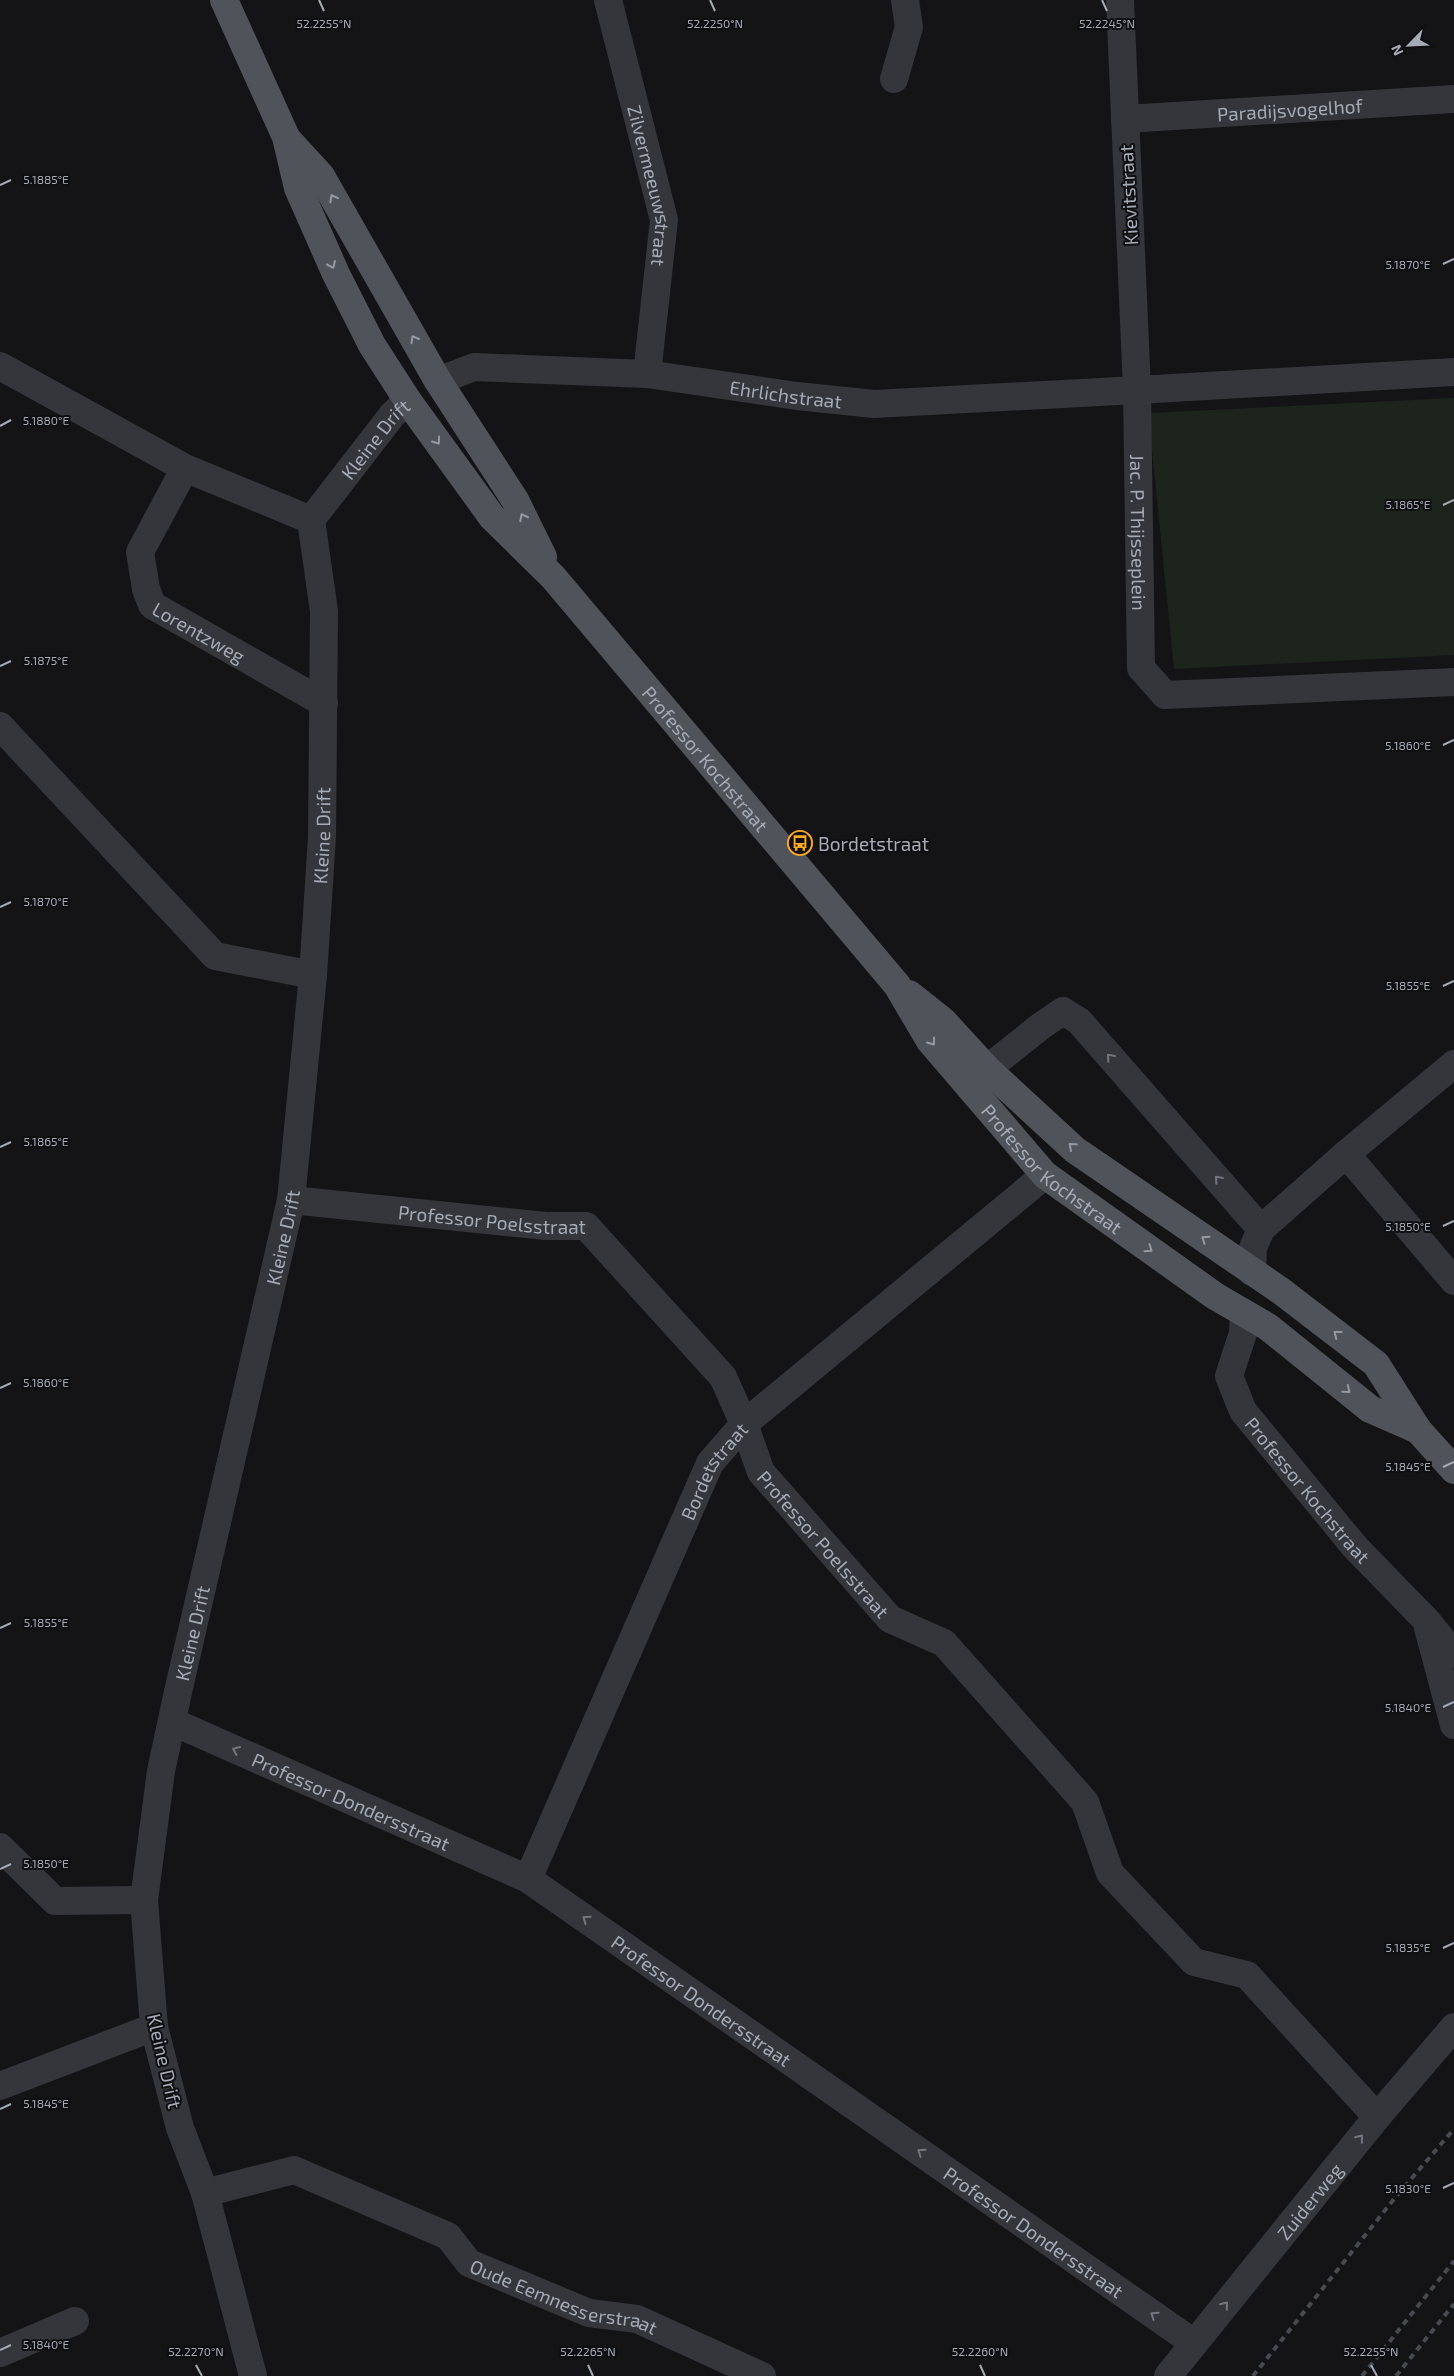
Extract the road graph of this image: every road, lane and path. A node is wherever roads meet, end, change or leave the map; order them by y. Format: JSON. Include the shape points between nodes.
{"nodes":[{"id":1,"x":224,"y":0,"type":"edge"},
{"id":2,"x":608,"y":0,"type":"edge"},
{"id":3,"x":906,"y":0,"type":"edge"},
{"id":4,"x":1120,"y":0,"type":"edge"},
{"id":5,"x":894,"y":79,"type":"dead end"},
{"id":6,"x":1454,"y":99,"type":"edge"},
{"id":7,"x":1124,"y":119,"type":"junction"},
{"id":8,"x":286,"y":137,"type":"junction"},
{"id":9,"x":0,"y":366,"type":"edge"},
{"id":10,"x":1454,"y":372,"type":"edge"},
{"id":11,"x":647,"y":374,"type":"junction"},
{"id":12,"x":438,"y":381,"type":"junction"},
{"id":13,"x":1137,"y":390,"type":"junction"},
{"id":14,"x":408,"y":401,"type":"junction"},
{"id":15,"x":185,"y":468,"type":"junction"},
{"id":16,"x":310,"y":520,"type":"junction"},
{"id":17,"x":553,"y":576,"type":"junction"},
{"id":18,"x":1454,"y":682,"type":"edge"},
{"id":19,"x":324,"y":702,"type":"junction"},
{"id":20,"x":0,"y":726,"type":"edge"},
{"id":21,"x":313,"y":974,"type":"junction"},
{"id":22,"x":898,"y":985,"type":"junction"},
{"id":23,"x":1454,"y":1064,"type":"edge"},
{"id":24,"x":987,"y":1069,"type":"junction"},
{"id":25,"x":1346,"y":1154,"type":"junction"},
{"id":26,"x":1045,"y":1175,"type":"junction"},
{"id":27,"x":291,"y":1200,"type":"junction"},
{"id":28,"x":1261,"y":1229,"type":"junction"},
{"id":29,"x":1252,"y":1272,"type":"junction"},
{"id":30,"x":1454,"y":1281,"type":"edge"},
{"id":31,"x":1244,"y":1313,"type":"junction"},
{"id":32,"x":744,"y":1424,"type":"junction"},
{"id":33,"x":1418,"y":1430,"type":"junction"},
{"id":34,"x":1454,"y":1470,"type":"edge"},
{"id":35,"x":1426,"y":1620,"type":"junction"},
{"id":36,"x":1454,"y":1654,"type":"edge"},
{"id":37,"x":173,"y":1722,"type":"junction"},
{"id":38,"x":1454,"y":1725,"type":"edge"},
{"id":39,"x":0,"y":1847,"type":"edge"},
{"id":40,"x":528,"y":1879,"type":"junction"},
{"id":41,"x":144,"y":1900,"type":"junction"},
{"id":42,"x":154,"y":2027,"type":"junction"},
{"id":43,"x":1454,"y":2027,"type":"edge"},
{"id":44,"x":0,"y":2086,"type":"edge"},
{"id":45,"x":1377,"y":2118,"type":"junction"},
{"id":46,"x":205,"y":2193,"type":"junction"},
{"id":47,"x":75,"y":2321,"type":"dead end"},
{"id":48,"x":1194,"y":2343,"type":"junction"},
{"id":49,"x":0,"y":2353,"type":"edge"},
{"id":50,"x":253,"y":2376,"type":"edge"},
{"id":51,"x":762,"y":2376,"type":"edge"},
{"id":52,"x":1168,"y":2376,"type":"edge"}],
"edges":[{"from":1,"to":8,"type":"main road","name":"Kleine Drift"},
{"from":2,"to":11,"type":"street","name":"Zilvermeeuwstraat","via":[[664,220]]},
{"from":3,"to":5,"type":"street","via":[[910,27]]},
{"from":4,"to":7,"type":"street","name":"Kievitstraat"},
{"from":6,"to":7,"type":"street","name":"Paradijsvogelhof"},
{"from":7,"to":13,"type":"street","name":"Kievitstraat"},
{"from":12,"to":8,"type":"main road","name":"Kleine Drift","one_way":true,"via":[[321,176]]},
{"from":8,"to":14,"type":"main road","name":"Kleine Drift","one_way":true,"via":[[298,188],[336,274],[372,345]]},
{"from":9,"to":15,"type":"street"},
{"from":10,"to":13,"type":"street"},
{"from":11,"to":12,"type":"street","name":"Ehrlichstraat","via":[[474,367]]},
{"from":11,"to":13,"type":"street","name":"Ehrlichstraat","via":[[874,404]]},
{"from":17,"to":12,"type":"main road","name":"Professor Kochstraat","one_way":true,"via":[[515,500]]},
{"from":13,"to":18,"type":"street","name":"Jac. P. Thijsseplein","via":[[1141,668],[1165,695]]},
{"from":14,"to":16,"type":"street","name":"Kleine Drift","via":[[394,414]]},
{"from":14,"to":17,"type":"main road","name":"Professor Kochstraat","one_way":true,"via":[[492,517]]},
{"from":15,"to":16,"type":"street"},
{"from":15,"to":19,"type":"street","name":"Lorentzweg","via":[[140,552],[152,605]]},
{"from":16,"to":19,"type":"street","name":"Kleine Drift","via":[[324,611]]},
{"from":17,"to":22,"type":"main road","name":"Professor Kochstraat"},
{"from":19,"to":21,"type":"street","name":"Kleine Drift","via":[[322,837]]},
{"from":20,"to":21,"type":"street","via":[[215,956]]},
{"from":21,"to":27,"type":"street","name":"Kleine Drift"},
{"from":22,"to":24,"type":"main road","name":"Professor Kochstraat","via":[[943,1021]]},
{"from":22,"to":26,"type":"main road","name":"Professor Kochstraat","one_way":true,"via":[[930,1041]]},
{"from":23,"to":25,"type":"street"},
{"from":28,"to":24,"type":"street","name":"Professor Kochstraat","one_way":true,"via":[[1079,1021],[1063,1011]]},
{"from":29,"to":24,"type":"main road","name":"Professor Kochstraat","one_way":true,"via":[[1075,1150]]},
{"from":25,"to":28,"type":"street"},
{"from":25,"to":30,"type":"street"},
{"from":26,"to":31,"type":"main road","name":"Professor Kochstraat","one_way":true,"via":[[1215,1296]]},
{"from":26,"to":32,"type":"street","name":"Bordetstraat"},
{"from":27,"to":32,"type":"street","name":"Professor Poelsstraat","via":[[546,1226],[586,1226],[723,1377]]},
{"from":27,"to":37,"type":"street","name":"Kleine Drift"},
{"from":28,"to":29,"type":"street","via":[[1253,1248]]},
{"from":33,"to":29,"type":"main road","name":"Professor Kochstraat","one_way":true,"via":[[1376,1364]]},
{"from":31,"to":33,"type":"main road","name":"Professor Kochstraat","one_way":true,"via":[[1268,1327],[1370,1409]]},
{"from":31,"to":35,"type":"street","name":"Professor Kochstraat","via":[[1243,1333],[1229,1376],[1243,1411],[1355,1547]]},
{"from":32,"to":40,"type":"street","name":"Bordetstraat","via":[[710,1463]]},
{"from":32,"to":45,"type":"street","name":"Professor Poelsstraat","via":[[761,1472],[890,1619],[944,1643],[1085,1802],[1110,1873],[1194,1962],[1247,1976]]},
{"from":33,"to":34,"type":"main road","name":"Professor Kochstraat"},
{"from":35,"to":36,"type":"street","name":"Professor Kochstraat"},
{"from":35,"to":38,"type":"street","name":"Professor Kochstraat"},
{"from":40,"to":37,"type":"street","name":"Professor Dondersstraat","one_way":true},
{"from":37,"to":41,"type":"street","name":"Kleine Drift","via":[[161,1772]]},
{"from":39,"to":41,"type":"street","via":[[55,1901]]},
{"from":48,"to":40,"type":"street","name":"Professor Dondersstraat","one_way":true},
{"from":41,"to":42,"type":"street","name":"Kleine Drift"},
{"from":42,"to":44,"type":"street"},
{"from":42,"to":46,"type":"street","name":"Kleine Drift","via":[[180,2128]]},
{"from":43,"to":45,"type":"street","name":"Zuiderweg"},
{"from":48,"to":45,"type":"street","name":"Zuiderweg","one_way":true},
{"from":46,"to":50,"type":"street","name":"Kleine Drift"},
{"from":46,"to":51,"type":"street","name":"Oude Eemnesserstraat","via":[[294,2170],[448,2236],[469,2263],[589,2313],[637,2318]]},
{"from":47,"to":49,"type":"street"},
{"from":48,"to":52,"type":"street","name":"Zuiderweg"}]}
